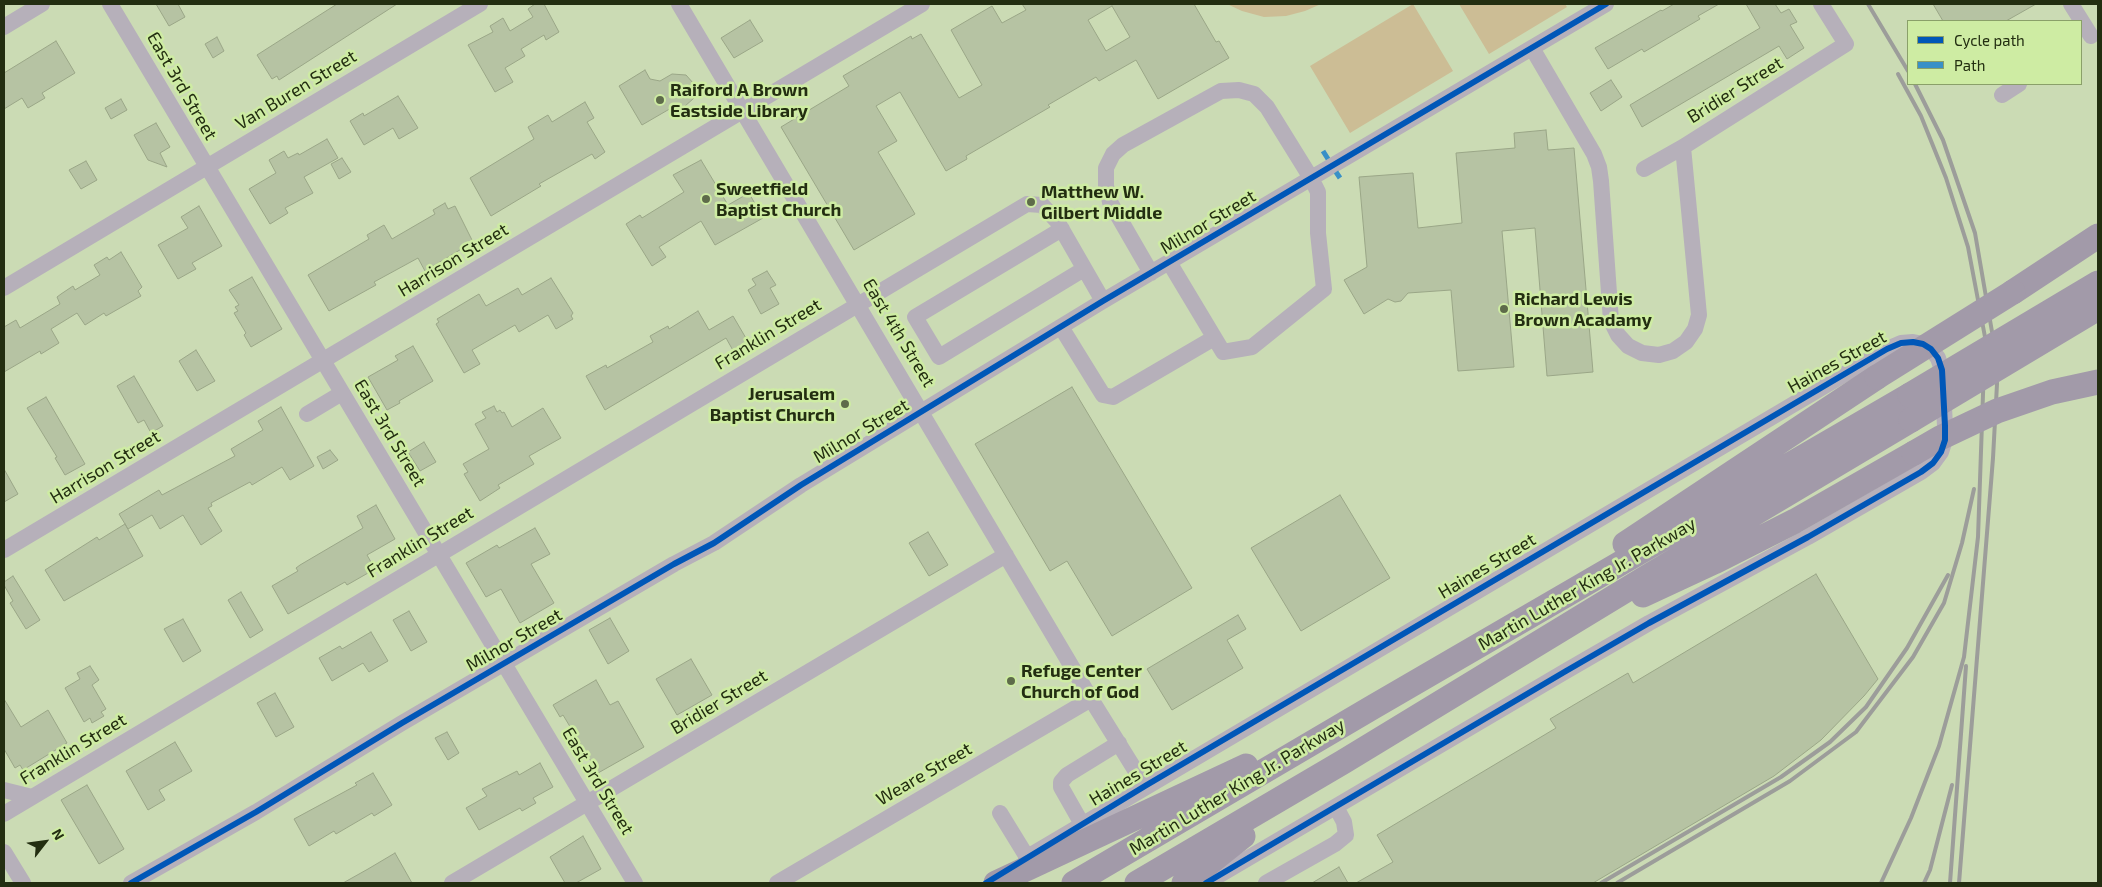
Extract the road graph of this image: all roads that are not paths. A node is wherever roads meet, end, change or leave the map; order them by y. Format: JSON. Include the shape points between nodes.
{"nodes":[{"id":1,"x":42,"y":4,"type":"edge"},
{"id":2,"x":110,"y":4,"type":"edge"},
{"id":3,"x":480,"y":4,"type":"edge"},
{"id":4,"x":679,"y":4,"type":"edge"},
{"id":5,"x":922,"y":4,"type":"edge"},
{"id":6,"x":1606,"y":4,"type":"edge"},
{"id":7,"x":1821,"y":4,"type":"edge"},
{"id":8,"x":2071,"y":4,"type":"edge"},
{"id":9,"x":2080,"y":20,"type":"edge"},
{"id":10,"x":2082,"y":23,"type":"edge"},
{"id":11,"x":4,"y":27,"type":"edge"},
{"id":12,"x":2090,"y":37,"type":"edge"},
{"id":13,"x":1532,"y":48,"type":"junction"},
{"id":14,"x":2017,"y":85,"type":"edge"},
{"id":15,"x":2002,"y":95,"type":"dead end"},
{"id":16,"x":742,"y":110,"type":"junction"},
{"id":17,"x":1684,"y":146,"type":"junction"},
{"id":18,"x":207,"y":167,"type":"junction"},
{"id":19,"x":1644,"y":169,"type":"dead end"},
{"id":20,"x":1311,"y":178,"type":"junction"},
{"id":21,"x":1062,"y":229,"type":"junction"},
{"id":22,"x":2098,"y":236,"type":"edge"},
{"id":23,"x":1170,"y":262,"type":"junction"},
{"id":24,"x":1084,"y":269,"type":"junction"},
{"id":25,"x":1151,"y":273,"type":"junction"},
{"id":26,"x":2098,"y":283,"type":"edge"},
{"id":27,"x":4,"y":288,"type":"edge"},
{"id":28,"x":1103,"y":301,"type":"junction"},
{"id":29,"x":858,"y":304,"type":"junction"},
{"id":30,"x":2098,"y":308,"type":"edge"},
{"id":31,"x":1061,"y":327,"type":"junction"},
{"id":32,"x":1214,"y":338,"type":"junction"},
{"id":33,"x":323,"y":361,"type":"junction"},
{"id":34,"x":2098,"y":382,"type":"edge"},
{"id":35,"x":342,"y":393,"type":"junction"},
{"id":36,"x":1910,"y":408,"type":"junction"},
{"id":37,"x":922,"y":411,"type":"junction"},
{"id":38,"x":308,"y":414,"type":"dead end"},
{"id":39,"x":4,"y":550,"type":"edge"},
{"id":40,"x":438,"y":554,"type":"junction"},
{"id":41,"x":1006,"y":555,"type":"junction"},
{"id":42,"x":1589,"y":614,"type":"junction"},
{"id":43,"x":1448,"y":663,"type":"junction"},
{"id":44,"x":504,"y":664,"type":"junction"},
{"id":45,"x":1091,"y":699,"type":"junction"},
{"id":46,"x":1373,"y":707,"type":"junction"},
{"id":47,"x":1119,"y":743,"type":"junction"},
{"id":48,"x":1343,"y":762,"type":"junction"},
{"id":49,"x":1145,"y":786,"type":"junction"},
{"id":50,"x":4,"y":790,"type":"edge"},
{"id":51,"x":32,"y":797,"type":"junction"},
{"id":52,"x":588,"y":802,"type":"junction"},
{"id":53,"x":1336,"y":807,"type":"junction"},
{"id":54,"x":1000,"y":813,"type":"dead end"},
{"id":55,"x":4,"y":814,"type":"edge"},
{"id":56,"x":1082,"y":824,"type":"junction"},
{"id":57,"x":4,"y":852,"type":"edge"},
{"id":58,"x":1027,"y":857,"type":"junction"},
{"id":59,"x":1214,"y":881,"type":"edge"},
{"id":60,"x":23,"y":883,"type":"edge"},
{"id":61,"x":131,"y":883,"type":"edge"},
{"id":62,"x":452,"y":883,"type":"edge"},
{"id":63,"x":635,"y":883,"type":"edge"},
{"id":64,"x":777,"y":883,"type":"edge"},
{"id":65,"x":986,"y":883,"type":"edge"},
{"id":66,"x":996,"y":883,"type":"edge"},
{"id":67,"x":1074,"y":883,"type":"edge"},
{"id":68,"x":1137,"y":883,"type":"edge"},
{"id":69,"x":1184,"y":883,"type":"edge"},
{"id":70,"x":1266,"y":883,"type":"edge"}],
"edges":[{"from":1,"to":11,"type":"street"},
{"from":2,"to":18,"type":"street","name":"East 3rd Street"},
{"from":3,"to":18,"type":"street","name":"Van Buren Street"},
{"from":4,"to":16,"type":"street","name":"East 4th Street"},
{"from":5,"to":16,"type":"street","name":"Harrison Street"},
{"from":6,"to":13,"type":"street","name":"Milnor Street"},
{"from":7,"to":17,"type":"street","name":"Bridier Street","via":[[1846,44]]},
{"from":8,"to":9,"type":"street"},
{"from":10,"to":12,"type":"street"},
{"from":13,"to":17,"type":"street","via":[[1599,167],[1612,321],[1628,346],[1642,353],[1659,355],[1674,351],[1686,342],[1699,315]]},
{"from":13,"to":20,"type":"street","name":"Milnor Street"},
{"from":14,"to":15,"type":"street"},
{"from":16,"to":29,"type":"street","name":"East 4th Street"},
{"from":16,"to":33,"type":"street","name":"Harrison Street"},
{"from":17,"to":19,"type":"street","name":"Bridier Street"},
{"from":18,"to":27,"type":"street","name":"Van Buren Street"},
{"from":18,"to":33,"type":"street","name":"East 3rd Street"},
{"from":20,"to":23,"type":"street","name":"Milnor Street"},
{"from":20,"to":25,"type":"street","via":[[1268,107],[1254,94],[1239,90],[1221,91],[1123,145],[1113,154],[1106,168],[1106,186],[1110,202]]},
{"from":20,"to":32,"type":"street","via":[[1318,192],[1318,233],[1324,289],[1252,347],[1223,352]]},
{"from":21,"to":24,"type":"street","name":"Franklin Street"},
{"from":21,"to":24,"type":"street","via":[[916,317],[939,357]]},
{"from":21,"to":29,"type":"street","name":"Franklin Street","via":[[1042,205],[1027,204]]},
{"from":22,"to":43,"type":"highway","bridge":true,"via":[[1877,377]]},
{"from":23,"to":25,"type":"street","name":"Milnor Street"},
{"from":23,"to":32,"type":"street"},
{"from":24,"to":28,"type":"street","name":"Franklin Street"},
{"from":25,"to":28,"type":"street","name":"Milnor Street"},
{"from":26,"to":36,"type":"highway","name":"Martin Luther King Jr. Parkway","bridge":true},
{"from":28,"to":31,"type":"street","name":"Milnor Street"},
{"from":29,"to":37,"type":"street","name":"East 4th Street"},
{"from":29,"to":40,"type":"street","name":"Franklin Street"},
{"from":30,"to":36,"type":"highway","name":"Martin Luther King Jr. Parkway","bridge":true},
{"from":31,"to":32,"type":"street","via":[[1103,395],[1113,396]]},
{"from":31,"to":37,"type":"street","name":"Milnor Street"},
{"from":33,"to":35,"type":"street","name":"East 3rd Street"},
{"from":33,"to":39,"type":"street","name":"Harrison Street"},
{"from":34,"to":42,"type":"highway","bridge":true,"via":[[2052,392],[1997,411],[1940,438],[1795,521],[1714,562],[1652,592]]},
{"from":35,"to":38,"type":"street"},
{"from":35,"to":40,"type":"street","name":"East 3rd Street"},
{"from":36,"to":42,"type":"highway","name":"Martin Luther King Jr. Parkway"},
{"from":36,"to":43,"type":"highway","name":"Martin Luther King Jr. Parkway"},
{"from":37,"to":41,"type":"street","name":"East 4th Street"},
{"from":37,"to":44,"type":"street","name":"Milnor Street","via":[[714,543]]},
{"from":40,"to":44,"type":"street","name":"East 3rd Street"},
{"from":40,"to":51,"type":"street","name":"Franklin Street"},
{"from":41,"to":45,"type":"street","name":"East 4th Street"},
{"from":41,"to":52,"type":"street","name":"Bridier Street"},
{"from":42,"to":48,"type":"highway","name":"Martin Luther King Jr. Parkway"},
{"from":43,"to":46,"type":"highway","name":"Martin Luther King Jr. Parkway"},
{"from":44,"to":52,"type":"street","name":"East 3rd Street"},
{"from":44,"to":61,"type":"street","name":"Milnor Street"},
{"from":45,"to":47,"type":"street","name":"East 4th Street"},
{"from":45,"to":64,"type":"street","name":"Weare Street"},
{"from":46,"to":66,"type":"highway"},
{"from":46,"to":67,"type":"highway","name":"Martin Luther King Jr. Parkway"},
{"from":47,"to":49,"type":"street","name":"East 4th Street"},
{"from":47,"to":56,"type":"street","via":[[1061,782]]},
{"from":48,"to":68,"type":"highway","name":"Martin Luther King Jr. Parkway"},
{"from":48,"to":69,"type":"highway"},
{"from":49,"to":53,"type":"street","name":"Haines Street","via":[[1887,349],[1913,342],[1931,349],[1938,358],[1942,370],[1945,440],[1933,463],[1921,472],[1566,670]]},
{"from":49,"to":56,"type":"street","name":"Haines Street"},
{"from":50,"to":51,"type":"street"},
{"from":51,"to":55,"type":"street","name":"Franklin Street"},
{"from":52,"to":62,"type":"street","name":"Bridier Street"},
{"from":52,"to":63,"type":"street","name":"East 3rd Street"},
{"from":53,"to":59,"type":"street","name":"Haines Street"},
{"from":53,"to":70,"type":"street","via":[[1346,835]]},
{"from":54,"to":58,"type":"street"},
{"from":56,"to":58,"type":"street","name":"Haines Street"},
{"from":57,"to":60,"type":"street"},
{"from":58,"to":65,"type":"street","name":"Haines Street"}]}
